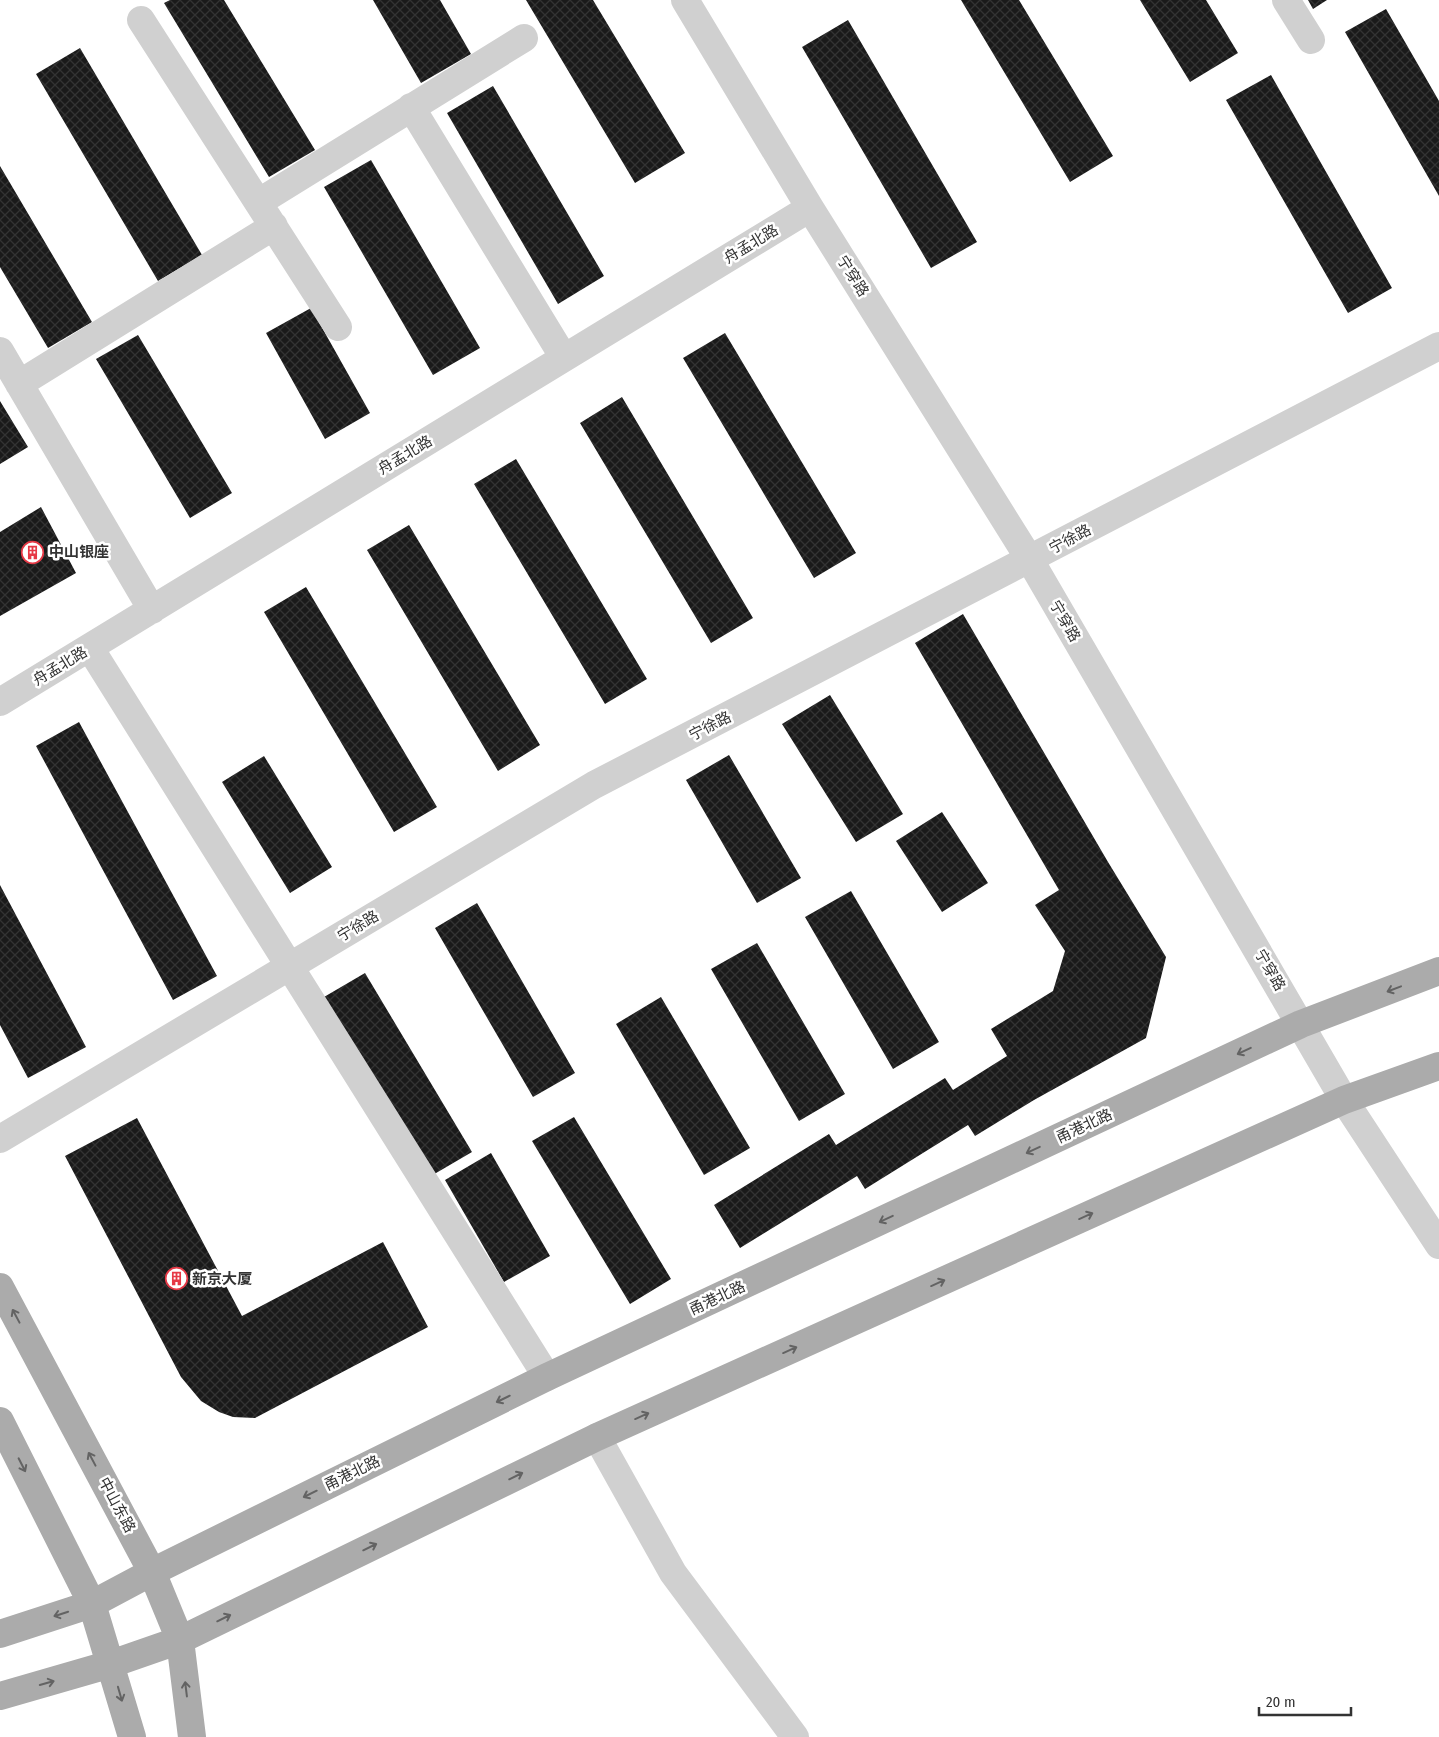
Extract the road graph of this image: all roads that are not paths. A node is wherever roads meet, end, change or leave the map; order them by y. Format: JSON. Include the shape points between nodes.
{"nodes":[{"id":1,"x":685,"y":0,"type":"edge"},
{"id":2,"x":1286,"y":0,"type":"edge"},
{"id":3,"x":141,"y":20,"type":"dead end"},
{"id":4,"x":524,"y":38,"type":"dead end"},
{"id":5,"x":1310,"y":40,"type":"dead end"},
{"id":6,"x":411,"y":107,"type":"junction"},
{"id":7,"x":258,"y":202,"type":"junction"},
{"id":8,"x":810,"y":208,"type":"junction"},
{"id":9,"x":274,"y":226,"type":"junction"},
{"id":10,"x":338,"y":327,"type":"dead end"},
{"id":11,"x":1439,"y":346,"type":"edge"},
{"id":12,"x":0,"y":352,"type":"edge"},
{"id":13,"x":564,"y":358,"type":"junction"},
{"id":14,"x":19,"y":384,"type":"junction"},
{"id":15,"x":1030,"y":560,"type":"junction"},
{"id":16,"x":152,"y":610,"type":"junction"},
{"id":17,"x":90,"y":648,"type":"junction"},
{"id":18,"x":0,"y":702,"type":"edge"},
{"id":19,"x":289,"y":967,"type":"junction"},
{"id":20,"x":1439,"y":971,"type":"edge"},
{"id":21,"x":1301,"y":1024,"type":"junction"},
{"id":22,"x":1439,"y":1066,"type":"edge"},
{"id":23,"x":1344,"y":1100,"type":"junction"},
{"id":24,"x":0,"y":1139,"type":"edge"},
{"id":25,"x":1439,"y":1245,"type":"edge"},
{"id":26,"x":0,"y":1287,"type":"edge"},
{"id":27,"x":547,"y":1377,"type":"junction"},
{"id":28,"x":0,"y":1421,"type":"edge"},
{"id":29,"x":597,"y":1436,"type":"junction"},
{"id":30,"x":152,"y":1572,"type":"junction"},
{"id":31,"x":92,"y":1604,"type":"junction"},
{"id":32,"x":0,"y":1634,"type":"edge"},
{"id":33,"x":180,"y":1640,"type":"junction"},
{"id":34,"x":111,"y":1664,"type":"junction"},
{"id":35,"x":0,"y":1696,"type":"edge"},
{"id":36,"x":132,"y":1737,"type":"edge"},
{"id":37,"x":192,"y":1737,"type":"edge"},
{"id":38,"x":795,"y":1737,"type":"edge"}],
"edges":[{"from":1,"to":8,"type":"street","name":"宁穿路"},
{"from":2,"to":5,"type":"street"},
{"from":3,"to":7,"type":"street"},
{"from":4,"to":6,"type":"street"},
{"from":6,"to":7,"type":"street"},
{"from":6,"to":13,"type":"street"},
{"from":7,"to":9,"type":"street"},
{"from":8,"to":13,"type":"street","name":"舟孟北路"},
{"from":8,"to":15,"type":"street","name":"宁穿路"},
{"from":9,"to":10,"type":"street"},
{"from":9,"to":14,"type":"street"},
{"from":11,"to":15,"type":"street","name":"宁徐路"},
{"from":12,"to":14,"type":"street"},
{"from":13,"to":16,"type":"street","name":"舟孟北路"},
{"from":14,"to":16,"type":"street"},
{"from":15,"to":19,"type":"street","name":"宁徐路","via":[[594,786]]},
{"from":15,"to":21,"type":"street","name":"宁穿路"},
{"from":16,"to":17,"type":"street","name":"舟孟北路"},
{"from":17,"to":18,"type":"street","name":"舟孟北路"},
{"from":17,"to":19,"type":"street"},
{"from":19,"to":24,"type":"street","name":"宁徐路"},
{"from":19,"to":27,"type":"street"},
{"from":20,"to":21,"type":"main road","name":"甬港北路","one_way":true},
{"from":21,"to":23,"type":"street","name":"宁穿路"},
{"from":21,"to":27,"type":"main road","name":"甬港北路","one_way":true},
{"from":22,"to":23,"type":"main road"},
{"from":23,"to":25,"type":"street","name":"宁穿路"},
{"from":29,"to":23,"type":"main road","one_way":true},
{"from":30,"to":26,"type":"main road","name":"中山东路","one_way":true},
{"from":27,"to":30,"type":"main road","name":"甬港北路","one_way":true},
{"from":28,"to":31,"type":"main road","one_way":true},
{"from":33,"to":29,"type":"main road","one_way":true},
{"from":29,"to":38,"type":"street","via":[[674,1573]]},
{"from":30,"to":31,"type":"main road","name":"甬港北路"},
{"from":30,"to":33,"type":"main road","name":"中山东路"},
{"from":31,"to":32,"type":"main road","name":"甬港北路","one_way":true},
{"from":31,"to":34,"type":"main road"},
{"from":33,"to":34,"type":"main road"},
{"from":37,"to":33,"type":"main road","name":"中山东路","one_way":true},
{"from":35,"to":34,"type":"main road","one_way":true},
{"from":34,"to":36,"type":"main road","one_way":true}]}
